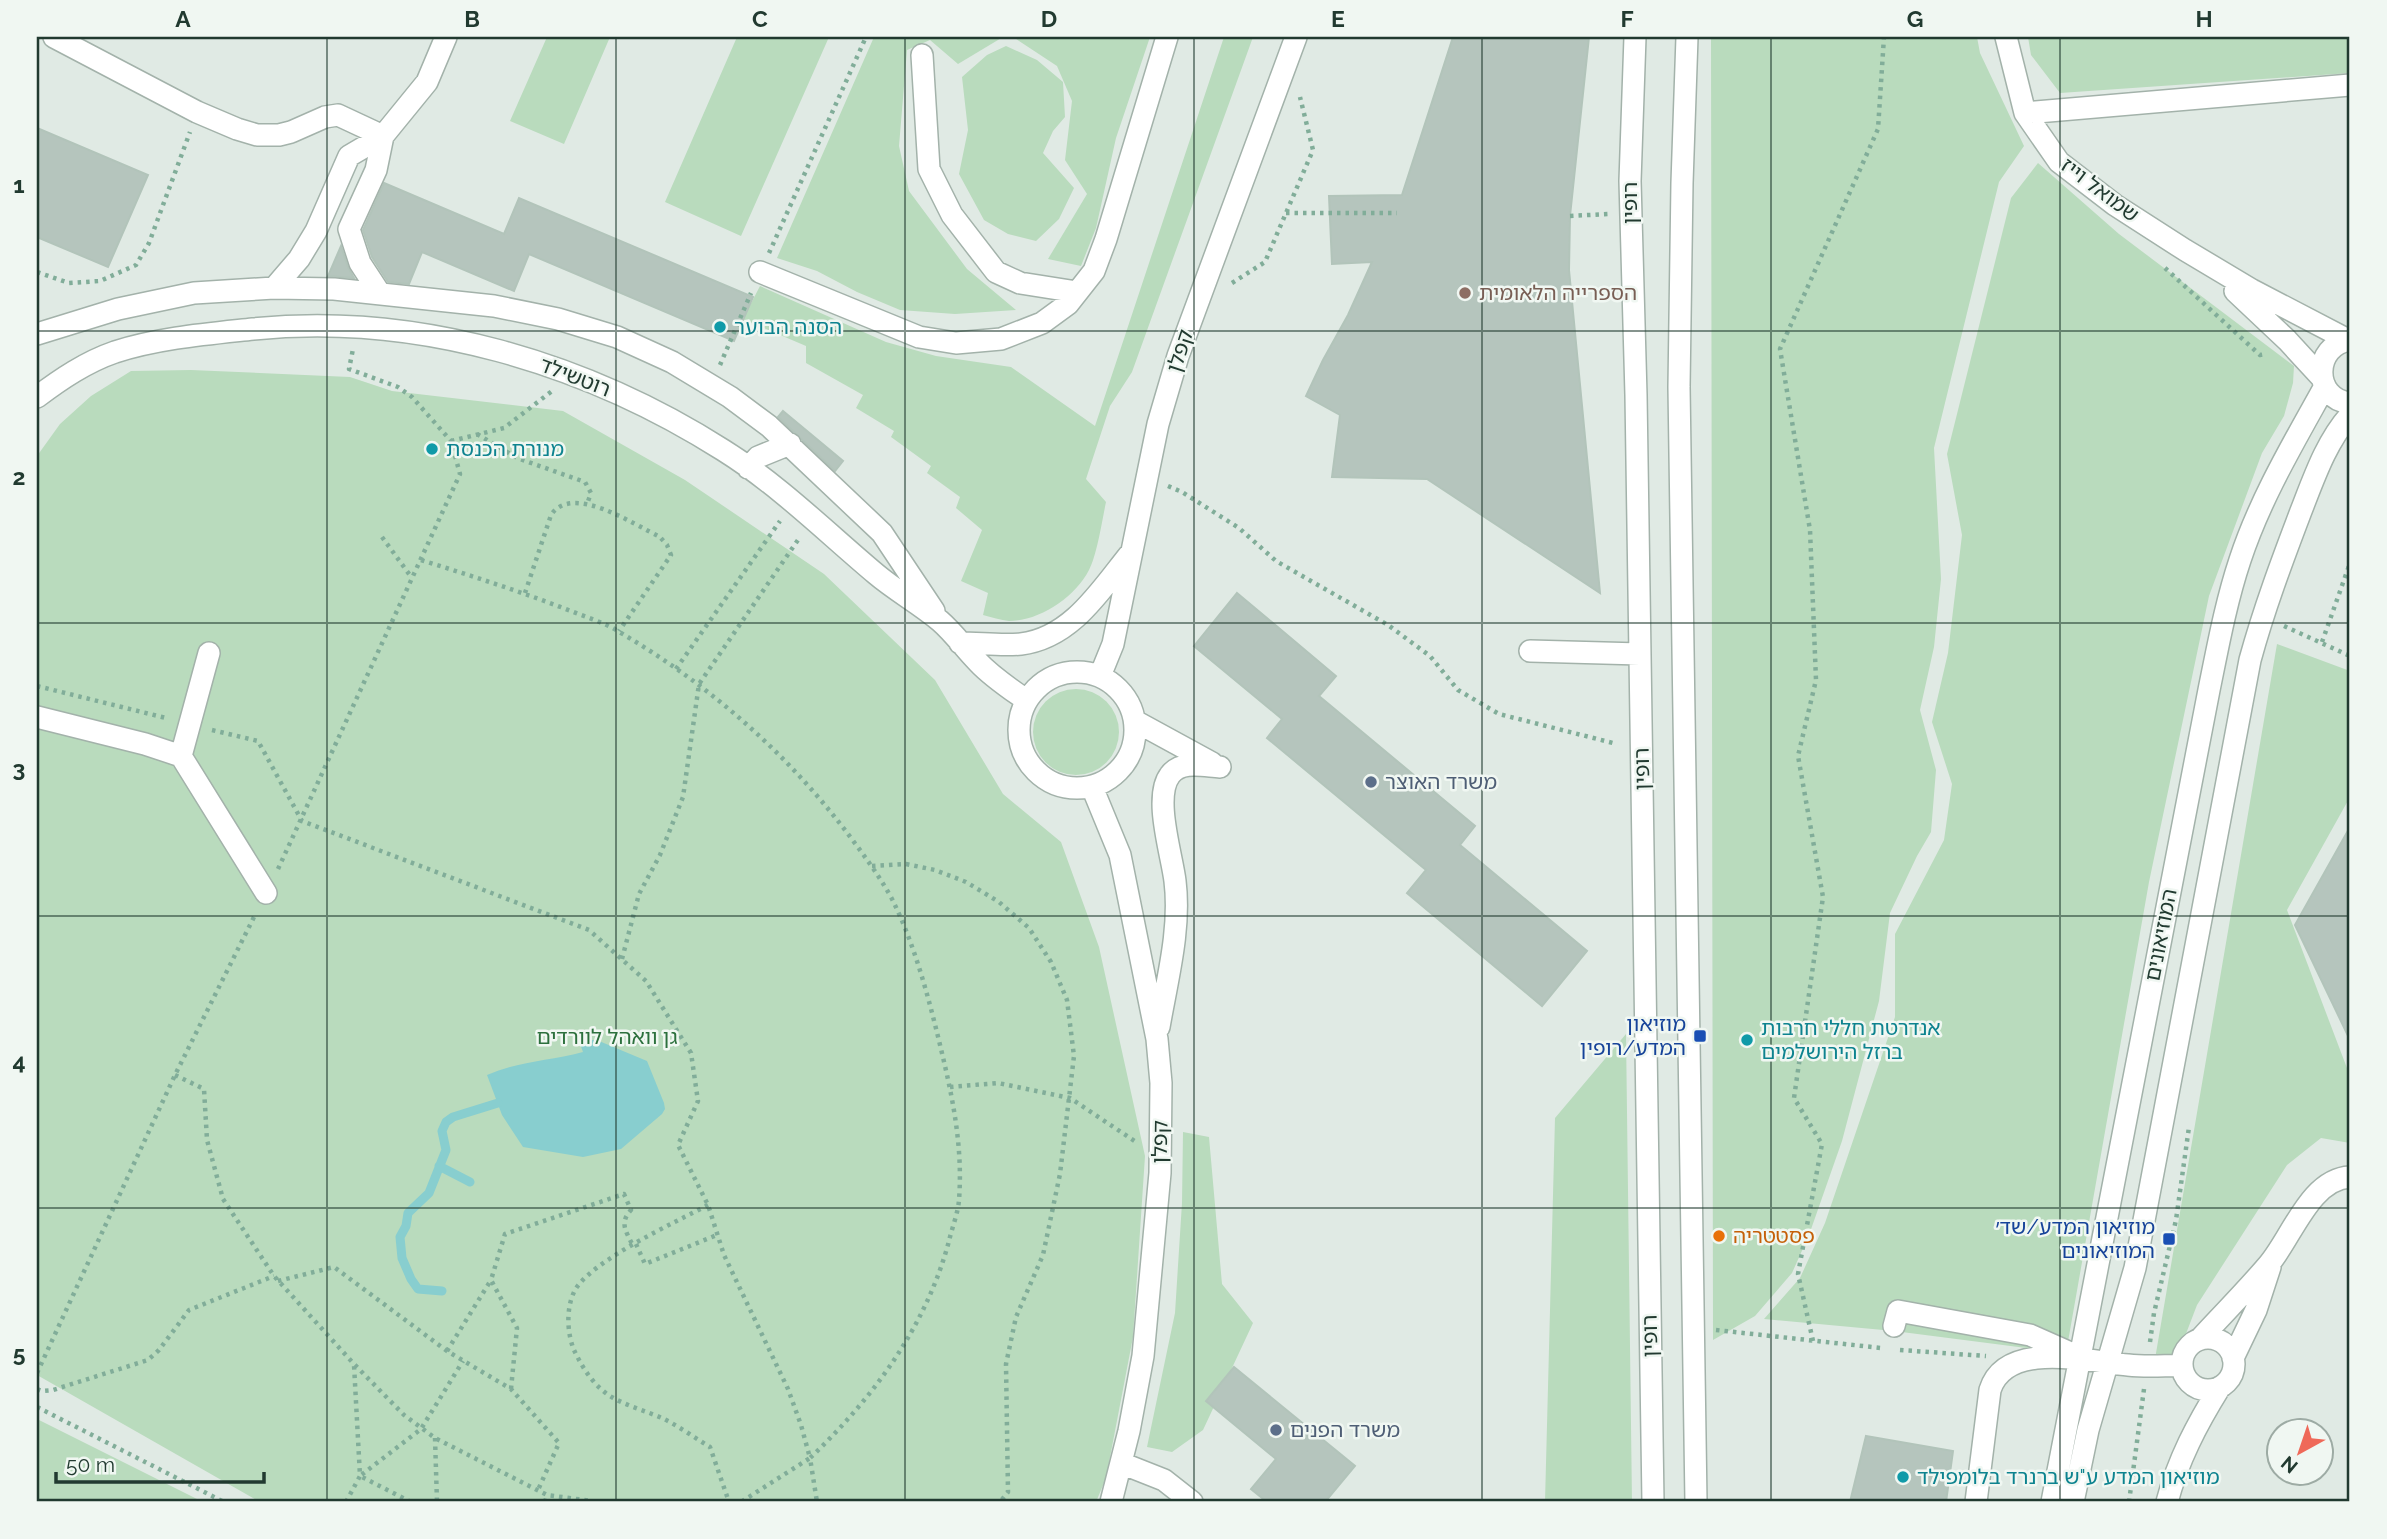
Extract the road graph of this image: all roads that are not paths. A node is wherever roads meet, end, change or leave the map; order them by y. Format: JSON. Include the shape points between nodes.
{"nodes":[{"id":1,"x":54,"y":37,"type":"edge"},
{"id":2,"x":446,"y":37,"type":"edge"},
{"id":3,"x":1167,"y":37,"type":"edge"},
{"id":4,"x":1635,"y":37,"type":"edge"},
{"id":5,"x":1688,"y":37,"type":"edge"},
{"id":6,"x":2006,"y":37,"type":"edge"},
{"id":7,"x":1293,"y":45,"type":"edge"},
{"id":8,"x":922,"y":55,"type":"dead end"},
{"id":9,"x":2350,"y":85,"type":"edge"},
{"id":10,"x":2025,"y":113,"type":"junction"},
{"id":11,"x":383,"y":136,"type":"junction"},
{"id":12,"x":349,"y":229,"type":"junction"},
{"id":13,"x":316,"y":231,"type":"junction"},
{"id":14,"x":2185,"y":250,"type":"junction"},
{"id":15,"x":760,"y":272,"type":"road end"},
{"id":16,"x":274,"y":288,"type":"junction"},
{"id":17,"x":379,"y":292,"type":"junction"},
{"id":18,"x":1077,"y":292,"type":"junction"},
{"id":19,"x":38,"y":332,"type":"edge"},
{"id":20,"x":2349,"y":340,"type":"edge"},
{"id":21,"x":2323,"y":381,"type":"junction"},
{"id":22,"x":37,"y":397,"type":"edge"},
{"id":23,"x":2350,"y":403,"type":"edge"},
{"id":24,"x":2350,"y":415,"type":"edge"},
{"id":25,"x":789,"y":444,"type":"junction"},
{"id":26,"x":748,"y":468,"type":"junction"},
{"id":27,"x":1132,"y":550,"type":"junction"},
{"id":28,"x":941,"y":621,"type":"junction"},
{"id":29,"x":960,"y":643,"type":"junction"},
{"id":30,"x":1530,"y":651,"type":"dead end"},
{"id":31,"x":209,"y":653,"type":"dead end"},
{"id":32,"x":1640,"y":654,"type":"junction"},
{"id":33,"x":1100,"y":676,"type":"junction"},
{"id":34,"x":1026,"y":700,"type":"junction"},
{"id":35,"x":37,"y":717,"type":"edge"},
{"id":36,"x":1135,"y":721,"type":"junction"},
{"id":37,"x":181,"y":756,"type":"junction"},
{"id":38,"x":1092,"y":787,"type":"junction"},
{"id":39,"x":266,"y":893,"type":"road end"},
{"id":40,"x":1157,"y":1039,"type":"junction"},
{"id":41,"x":2350,"y":1177,"type":"edge"},
{"id":42,"x":2272,"y":1261,"type":"junction"},
{"id":43,"x":1894,"y":1326,"type":"dead end"},
{"id":44,"x":2200,"y":1339,"type":"junction"},
{"id":45,"x":2080,"y":1358,"type":"junction"},
{"id":46,"x":2234,"y":1358,"type":"junction"},
{"id":47,"x":2109,"y":1363,"type":"junction"},
{"id":48,"x":2182,"y":1365,"type":"junction"},
{"id":49,"x":2220,"y":1387,"type":"junction"},
{"id":50,"x":1121,"y":1462,"type":"junction"},
{"id":51,"x":1111,"y":1502,"type":"edge"},
{"id":52,"x":1192,"y":1502,"type":"edge"},
{"id":53,"x":1653,"y":1502,"type":"edge"},
{"id":54,"x":1696,"y":1502,"type":"edge"},
{"id":55,"x":1976,"y":1502,"type":"edge"},
{"id":56,"x":2052,"y":1502,"type":"edge"},
{"id":57,"x":2073,"y":1502,"type":"edge"},
{"id":58,"x":2167,"y":1502,"type":"edge"}],
"edges":[{"from":1,"to":11,"type":"street","via":[[237,129],[257,135],[292,132],[338,115]]},
{"from":2,"to":11,"type":"street","via":[[426,82]]},
{"from":3,"to":18,"type":"street","via":[[1106,239],[1094,271]]},
{"from":4,"to":32,"type":"street","name":"רופין","via":[[1630,212]]},
{"from":5,"to":54,"type":"street","name":"רופין","via":[[1679,387]]},
{"from":6,"to":10,"type":"street","name":"שמואל וייז"},
{"from":7,"to":27,"type":"street","name":"קפלן","via":[[1178,356],[1158,424]]},
{"from":8,"to":18,"type":"street","via":[[929,169],[952,215],[996,272],[1020,283]]},
{"from":9,"to":10,"type":"street"},
{"from":10,"to":14,"type":"street","name":"שמואל וייז","via":[[2059,162]]},
{"from":11,"to":12,"type":"street","via":[[376,170]]},
{"from":11,"to":13,"type":"street","via":[[349,156]]},
{"from":12,"to":13,"type":"street"},
{"from":12,"to":17,"type":"street","via":[[360,263]]},
{"from":13,"to":16,"type":"street"},
{"from":14,"to":20,"type":"street","name":"שמואל וייז"},
{"from":14,"to":21,"type":"street","name":"שמואל וייז","via":[[2241,296]]},
{"from":15,"to":18,"type":"street","via":[[919,337],[956,343],[1000,339],[1042,323]]},
{"from":16,"to":17,"type":"street"},
{"from":16,"to":19,"type":"street","via":[[161,299]]},
{"from":17,"to":25,"type":"street","via":[[494,306],[617,337],[712,385]]},
{"from":20,"to":21,"type":"street","name":"המוזיאונים","via":[[2339,342],[2325,356]]},
{"from":21,"to":23,"type":"street","name":"שמואל וייז","via":[[2337,400]]},
{"from":21,"to":45,"type":"street","name":"המוזיאונים","via":[[2260,510],[2227,608]]},
{"from":22,"to":26,"type":"street","name":"רוטשילד","via":[[83,366],[115,352],[181,337],[278,327],[410,332],[562,371],[632,399]]},
{"from":24,"to":47,"type":"street","name":"המוזיאונים","via":[[2325,452],[2262,618],[2239,713],[2135,1268]]},
{"from":25,"to":26,"type":"street","via":[[758,457]]},
{"from":25,"to":28,"type":"street","via":[[882,533]]},
{"from":26,"to":28,"type":"street","name":"רוטשילד","via":[[876,575]]},
{"from":27,"to":29,"type":"street","via":[[1077,617],[1056,633],[1021,644]]},
{"from":27,"to":33,"type":"street","name":"קפלן","via":[[1113,644]]},
{"from":28,"to":29,"type":"street","name":"רוטשילד"},
{"from":29,"to":34,"type":"street","name":"רוטשילד","via":[[995,679]]},
{"from":30,"to":32,"type":"street"},
{"from":31,"to":37,"type":"street"},
{"from":32,"to":53,"type":"street","name":"רופין"},
{"from":33,"to":34,"type":"street","via":[[1084,672],[1059,675],[1037,687]]},
{"from":33,"to":36,"type":"street","via":[[1123,694]]},
{"from":34,"to":38,"type":"street","via":[[1018,733],[1030,765],[1058,785]]},
{"from":35,"to":37,"type":"street"},
{"from":36,"to":38,"type":"street","via":[[1135,738],[1121,769]]},
{"from":36,"to":40,"type":"street","via":[[1220,767],[1189,764],[1167,778],[1163,796],[1177,912]]},
{"from":37,"to":39,"type":"street"},
{"from":38,"to":40,"type":"street","name":"קפלן","via":[[1120,855]]},
{"from":40,"to":50,"type":"street","name":"קפלן","via":[[1160,1158],[1154,1248],[1143,1356]]},
{"from":41,"to":42,"type":"street","via":[[2337,1178],[2323,1188]]},
{"from":42,"to":44,"type":"street"},
{"from":42,"to":46,"type":"street"},
{"from":43,"to":45,"type":"street","via":[[1898,1311],[2006,1329]]},
{"from":44,"to":46,"type":"street","via":[[2217,1340]]},
{"from":44,"to":48,"type":"street","via":[[2186,1349]]},
{"from":45,"to":47,"type":"street"},
{"from":45,"to":55,"type":"street","via":[[2025,1360],[1996,1376],[1990,1390]]},
{"from":45,"to":56,"type":"street","name":"המוזיאונים"},
{"from":46,"to":49,"type":"street","via":[[2231,1375]]},
{"from":47,"to":48,"type":"street"},
{"from":47,"to":57,"type":"street","name":"המוזיאונים","via":[[2088,1430]]},
{"from":48,"to":49,"type":"street","via":[[2194,1387]]},
{"from":49,"to":58,"type":"street","via":[[2187,1443]]},
{"from":50,"to":51,"type":"street","name":"קפלן"},
{"from":50,"to":52,"type":"street","via":[[1164,1479]]}]}
